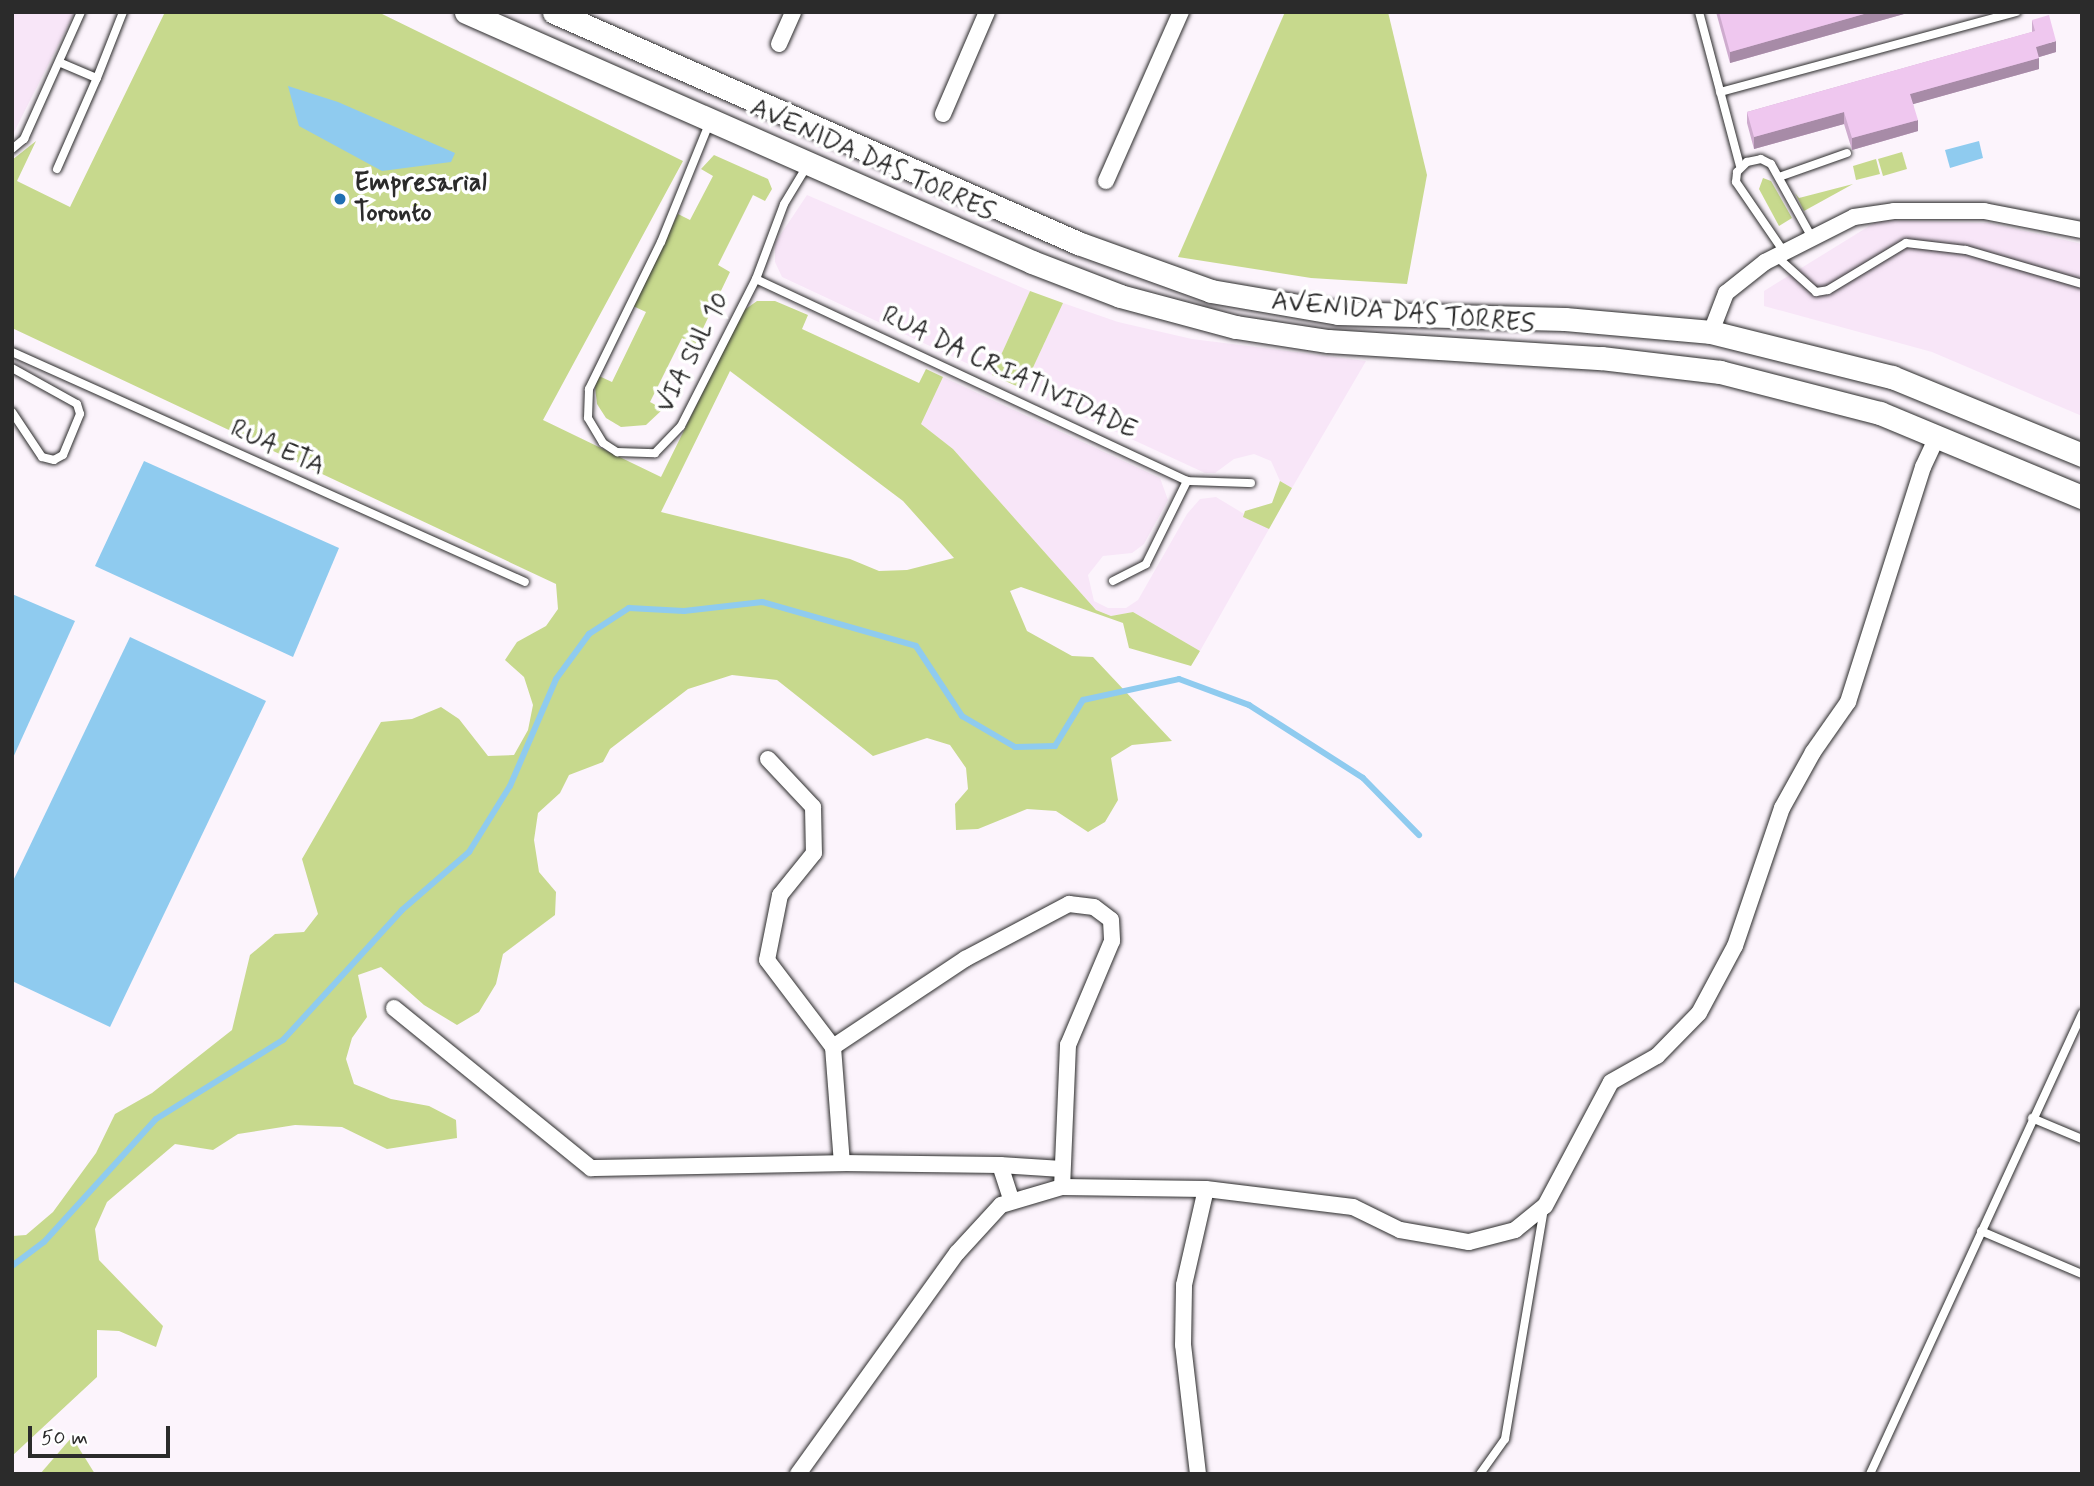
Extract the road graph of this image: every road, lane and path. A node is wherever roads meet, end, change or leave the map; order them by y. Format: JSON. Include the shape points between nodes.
{"nodes":[{"id":1,"x":81,"y":12,"type":"edge"},
{"id":2,"x":123,"y":12,"type":"edge"},
{"id":3,"x":466,"y":12,"type":"edge"},
{"id":4,"x":554,"y":12,"type":"edge"},
{"id":5,"x":793,"y":12,"type":"edge"},
{"id":6,"x":987,"y":12,"type":"edge"},
{"id":7,"x":1181,"y":12,"type":"edge"},
{"id":8,"x":1699,"y":12,"type":"edge"},
{"id":9,"x":2016,"y":12,"type":"edge"},
{"id":10,"x":779,"y":44,"type":"dead end"},
{"id":11,"x":61,"y":63,"type":"junction"},
{"id":12,"x":97,"y":78,"type":"junction"},
{"id":13,"x":1720,"y":92,"type":"junction"},
{"id":14,"x":943,"y":114,"type":"dead end"},
{"id":15,"x":710,"y":121,"type":"junction"},
{"id":16,"x":14,"y":148,"type":"edge"},
{"id":17,"x":1847,"y":153,"type":"dead end"},
{"id":18,"x":809,"y":163,"type":"junction"},
{"id":19,"x":1740,"y":166,"type":"junction"},
{"id":20,"x":57,"y":169,"type":"dead end"},
{"id":21,"x":1779,"y":177,"type":"junction"},
{"id":22,"x":1106,"y":181,"type":"dead end"},
{"id":23,"x":2082,"y":230,"type":"edge"},
{"id":24,"x":1811,"y":236,"type":"junction"},
{"id":25,"x":1780,"y":254,"type":"junction"},
{"id":26,"x":756,"y":279,"type":"junction"},
{"id":27,"x":2082,"y":285,"type":"edge"},
{"id":28,"x":1711,"y":332,"type":"junction"},
{"id":29,"x":12,"y":352,"type":"edge"},
{"id":30,"x":12,"y":368,"type":"edge"},
{"id":31,"x":12,"y":412,"type":"edge"},
{"id":32,"x":1938,"y":435,"type":"junction"},
{"id":33,"x":2082,"y":455,"type":"edge"},
{"id":34,"x":1187,"y":481,"type":"junction"},
{"id":35,"x":1251,"y":483,"type":"dead end"},
{"id":36,"x":2082,"y":497,"type":"edge"},
{"id":37,"x":1113,"y":581,"type":"dead end"},
{"id":38,"x":525,"y":582,"type":"dead end"},
{"id":39,"x":768,"y":759,"type":"dead end"},
{"id":40,"x":394,"y":1007,"type":"dead end"},
{"id":41,"x":2082,"y":1014,"type":"edge"},
{"id":42,"x":833,"y":1047,"type":"junction"},
{"id":43,"x":2032,"y":1118,"type":"junction"},
{"id":44,"x":2082,"y":1139,"type":"edge"},
{"id":45,"x":842,"y":1163,"type":"junction"},
{"id":46,"x":1000,"y":1165,"type":"junction"},
{"id":47,"x":1062,"y":1169,"type":"junction"},
{"id":48,"x":1062,"y":1187,"type":"junction"},
{"id":49,"x":1206,"y":1189,"type":"junction"},
{"id":50,"x":1012,"y":1202,"type":"junction"},
{"id":51,"x":1545,"y":1206,"type":"junction"},
{"id":52,"x":1981,"y":1231,"type":"junction"},
{"id":53,"x":2082,"y":1274,"type":"edge"},
{"id":54,"x":798,"y":1474,"type":"edge"},
{"id":55,"x":1198,"y":1474,"type":"edge"},
{"id":56,"x":1480,"y":1474,"type":"edge"},
{"id":57,"x":1870,"y":1474,"type":"edge"}],
"edges":[{"from":1,"to":11,"type":"lane"},
{"from":2,"to":12,"type":"lane"},
{"from":3,"to":15,"type":"main road","name":"AVENIDA DAS TORRES"},
{"from":4,"to":28,"type":"main road","name":"AVENIDA DAS TORRES","via":[[1078,243],[1211,291],[1338,313],[1564,319]]},
{"from":5,"to":10,"type":"street"},
{"from":6,"to":14,"type":"street"},
{"from":7,"to":22,"type":"street"},
{"from":8,"to":13,"type":"lane"},
{"from":9,"to":13,"type":"lane"},
{"from":11,"to":12,"type":"lane"},
{"from":11,"to":16,"type":"lane","via":[[24,139]]},
{"from":12,"to":20,"type":"lane"},
{"from":13,"to":19,"type":"lane"},
{"from":15,"to":18,"type":"main road","name":"AVENIDA DAS TORRES"},
{"from":15,"to":26,"type":"lane","name":"VIA SUL 10","via":[[661,242],[589,389],[588,418],[604,443],[636,456],[655,453],[670,441]]},
{"from":17,"to":21,"type":"lane"},
{"from":18,"to":26,"type":"lane","name":"VIA SUL 10","via":[[784,204]]},
{"from":18,"to":32,"type":"main road","name":"AVENIDA DAS TORRES","via":[[1120,296],[1236,327],[1328,341],[1686,366],[1818,395]]},
{"from":19,"to":21,"type":"lane","via":[[1761,159],[1771,164]]},
{"from":19,"to":25,"type":"lane","via":[[1736,182]]},
{"from":21,"to":24,"type":"lane"},
{"from":23,"to":24,"type":"street","via":[[1984,211],[1894,211],[1854,217]]},
{"from":24,"to":25,"type":"street"},
{"from":25,"to":27,"type":"lane","via":[[1816,292],[1828,290],[1906,243],[1966,250]]},
{"from":25,"to":28,"type":"street","via":[[1726,293]]},
{"from":26,"to":34,"type":"lane","name":"RUA DA CRIATIVIDADE"},
{"from":28,"to":33,"type":"main road","name":"AVENIDA DAS TORRES","via":[[1892,377]]},
{"from":29,"to":38,"type":"lane","name":"RUA ETA"},
{"from":30,"to":31,"type":"lane","via":[[77,404],[80,414],[63,455],[54,460],[43,457]]},
{"from":32,"to":36,"type":"main road","name":"AVENIDA DAS TORRES"},
{"from":32,"to":51,"type":"street","via":[[1923,467],[1848,702],[1782,808],[1735,946],[1699,1013],[1657,1056],[1611,1082]]},
{"from":34,"to":35,"type":"lane","name":"RUA DA CRIATIVIDADE"},
{"from":34,"to":37,"type":"lane","via":[[1146,564]]},
{"from":39,"to":42,"type":"street","via":[[813,807],[814,853],[780,895],[767,960]]},
{"from":40,"to":45,"type":"street","via":[[591,1168]]},
{"from":41,"to":43,"type":"lane"},
{"from":42,"to":45,"type":"street"},
{"from":42,"to":47,"type":"street","via":[[965,959],[1069,904],[1094,907],[1111,920],[1112,941],[1068,1045]]},
{"from":43,"to":44,"type":"lane"},
{"from":43,"to":52,"type":"lane"},
{"from":45,"to":46,"type":"street"},
{"from":46,"to":47,"type":"street"},
{"from":46,"to":50,"type":"street"},
{"from":47,"to":48,"type":"street"},
{"from":48,"to":49,"type":"street"},
{"from":48,"to":50,"type":"street"},
{"from":49,"to":51,"type":"street","via":[[1353,1207],[1400,1230],[1469,1242],[1515,1230]]},
{"from":49,"to":55,"type":"street","via":[[1191,1242],[1184,1297],[1186,1392]]},
{"from":50,"to":54,"type":"street","via":[[1001,1205],[957,1254]]},
{"from":51,"to":56,"type":"lane","via":[[1505,1439]]},
{"from":52,"to":53,"type":"lane"},
{"from":52,"to":57,"type":"lane"}]}
